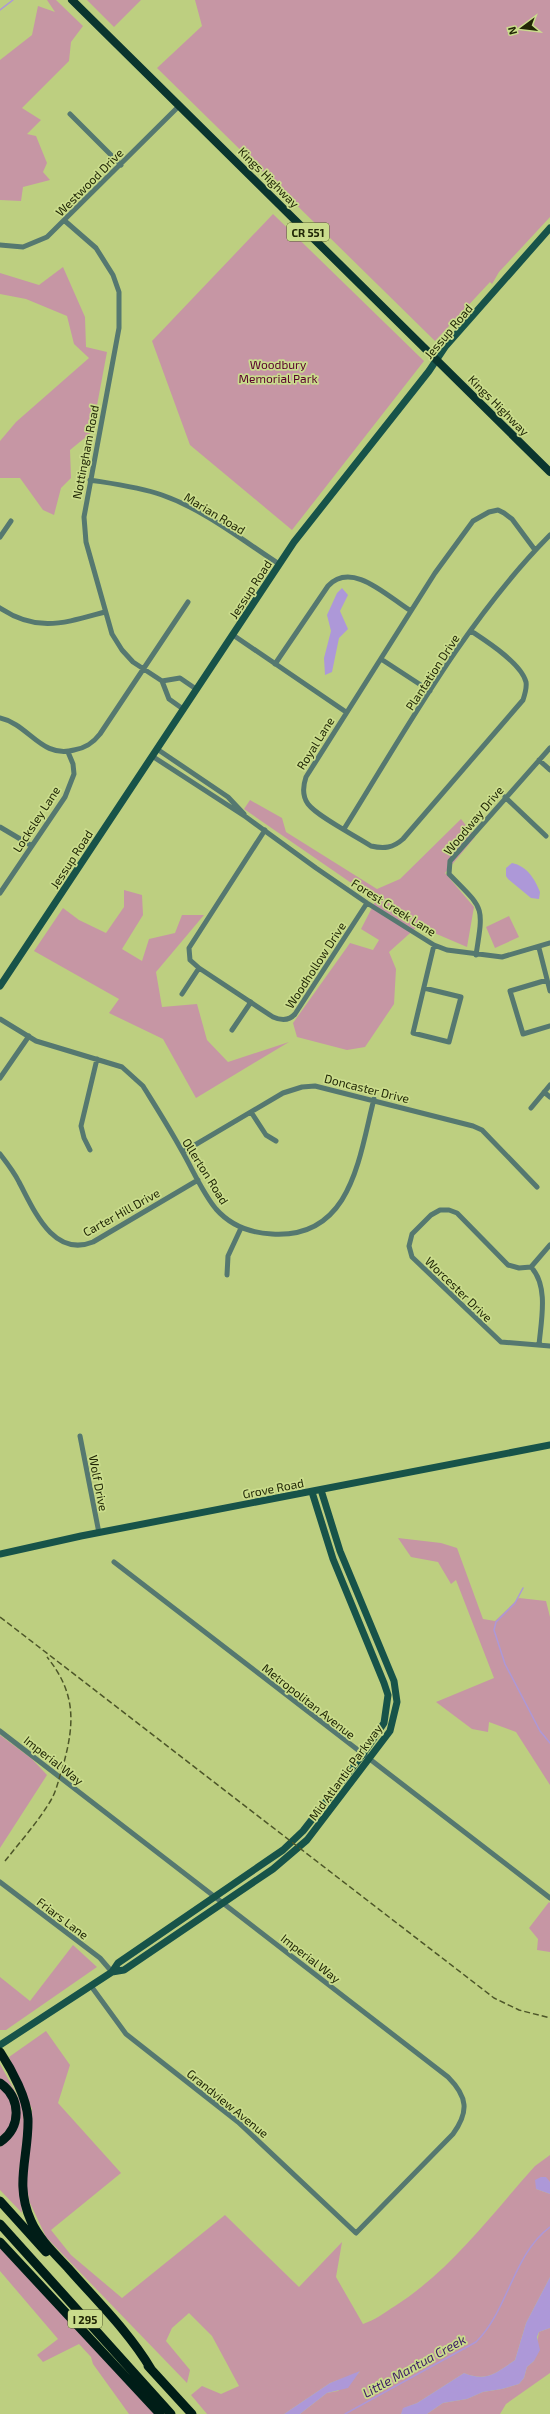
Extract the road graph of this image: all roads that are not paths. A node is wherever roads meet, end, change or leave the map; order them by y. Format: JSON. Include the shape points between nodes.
{"nodes":[{"id":1,"x":72,"y":0,"type":"edge"},
{"id":2,"x":179,"y":106,"type":"junction"},
{"id":3,"x":70,"y":114,"type":"dead end"},
{"id":4,"x":121,"y":165,"type":"junction"},
{"id":5,"x":65,"y":221,"type":"junction"},
{"id":6,"x":550,"y":228,"type":"edge"},
{"id":7,"x":0,"y":245,"type":"edge"},
{"id":8,"x":436,"y":360,"type":"junction"},
{"id":9,"x":550,"y":472,"type":"edge"},
{"id":10,"x":90,"y":480,"type":"junction"},
{"id":11,"x":11,"y":521,"type":"dead end"},
{"id":12,"x":550,"y":535,"type":"edge"},
{"id":13,"x":0,"y":536,"type":"edge"},
{"id":14,"x":535,"y":550,"type":"junction"},
{"id":15,"x":279,"y":564,"type":"junction"},
{"id":16,"x":188,"y":602,"type":"dead end"},
{"id":17,"x":0,"y":608,"type":"edge"},
{"id":18,"x":411,"y":611,"type":"junction"},
{"id":19,"x":105,"y":612,"type":"junction"},
{"id":20,"x":471,"y":631,"type":"junction"},
{"id":21,"x":233,"y":635,"type":"junction"},
{"id":22,"x":381,"y":659,"type":"junction"},
{"id":23,"x":275,"y":664,"type":"junction"},
{"id":24,"x":142,"y":668,"type":"junction"},
{"id":25,"x":162,"y":681,"type":"junction"},
{"id":26,"x":196,"y":689,"type":"junction"},
{"id":27,"x":430,"y":691,"type":"junction"},
{"id":28,"x":183,"y":709,"type":"junction"},
{"id":29,"x":346,"y":712,"type":"junction"},
{"id":30,"x":0,"y":718,"type":"edge"},
{"id":31,"x":550,"y":748,"type":"edge"},
{"id":32,"x":157,"y":749,"type":"junction"},
{"id":33,"x":68,"y":752,"type":"junction"},
{"id":34,"x":152,"y":756,"type":"junction"},
{"id":35,"x":539,"y":760,"type":"junction"},
{"id":36,"x":550,"y":770,"type":"edge"},
{"id":37,"x":506,"y":798,"type":"junction"},
{"id":38,"x":246,"y":817,"type":"junction"},
{"id":39,"x":0,"y":827,"type":"edge"},
{"id":40,"x":344,"y":829,"type":"junction"},
{"id":41,"x":265,"y":830,"type":"junction"},
{"id":42,"x":546,"y":836,"type":"dead end"},
{"id":43,"x":32,"y":846,"type":"junction"},
{"id":44,"x":0,"y":893,"type":"edge"},
{"id":45,"x":368,"y":903,"type":"junction"},
{"id":46,"x":550,"y":943,"type":"edge"},
{"id":47,"x":434,"y":945,"type":"junction"},
{"id":48,"x":538,"y":948,"type":"junction"},
{"id":49,"x":476,"y":955,"type":"junction"},
{"id":50,"x":199,"y":968,"type":"junction"},
{"id":51,"x":547,"y":980,"type":"junction"},
{"id":52,"x":0,"y":986,"type":"edge"},
{"id":53,"x":424,"y":988,"type":"junction"},
{"id":54,"x":550,"y":991,"type":"edge"},
{"id":55,"x":182,"y":994,"type":"dead end"},
{"id":56,"x":250,"y":1002,"type":"junction"},
{"id":57,"x":0,"y":1019,"type":"edge"},
{"id":58,"x":550,"y":1026,"type":"edge"},
{"id":59,"x":232,"y":1030,"type":"dead end"},
{"id":60,"x":29,"y":1036,"type":"junction"},
{"id":61,"x":97,"y":1059,"type":"junction"},
{"id":62,"x":0,"y":1078,"type":"edge"},
{"id":63,"x":550,"y":1085,"type":"edge"},
{"id":64,"x":544,"y":1092,"type":"junction"},
{"id":65,"x":550,"y":1097,"type":"edge"},
{"id":66,"x":374,"y":1099,"type":"junction"},
{"id":67,"x":531,"y":1108,"type":"dead end"},
{"id":68,"x":251,"y":1112,"type":"junction"},
{"id":69,"x":276,"y":1142,"type":"dead end"},
{"id":70,"x":90,"y":1150,"type":"dead end"},
{"id":71,"x":183,"y":1152,"type":"junction"},
{"id":72,"x":0,"y":1154,"type":"edge"},
{"id":73,"x":198,"y":1180,"type":"junction"},
{"id":74,"x":537,"y":1187,"type":"dead end"},
{"id":75,"x":241,"y":1228,"type":"junction"},
{"id":76,"x":550,"y":1245,"type":"edge"},
{"id":77,"x":531,"y":1267,"type":"junction"},
{"id":78,"x":227,"y":1274,"type":"dead end"},
{"id":79,"x":539,"y":1345,"type":"junction"},
{"id":80,"x":550,"y":1346,"type":"edge"},
{"id":81,"x":80,"y":1436,"type":"dead end"},
{"id":82,"x":550,"y":1445,"type":"edge"},
{"id":83,"x":321,"y":1490,"type":"junction"},
{"id":84,"x":312,"y":1492,"type":"junction"},
{"id":85,"x":99,"y":1533,"type":"junction"},
{"id":86,"x":0,"y":1554,"type":"edge"},
{"id":87,"x":114,"y":1562,"type":"dead end"},
{"id":88,"x":0,"y":1731,"type":"edge"},
{"id":89,"x":363,"y":1754,"type":"junction"},
{"id":90,"x":370,"y":1759,"type":"junction"},
{"id":91,"x":0,"y":1882,"type":"edge"},
{"id":92,"x":214,"y":1897,"type":"junction"},
{"id":93,"x":550,"y":1898,"type":"edge"},
{"id":94,"x":223,"y":1903,"type":"junction"},
{"id":95,"x":112,"y":1972,"type":"junction"},
{"id":96,"x":91,"y":1986,"type":"junction"},
{"id":97,"x":0,"y":2045,"type":"edge"},
{"id":98,"x":0,"y":2052,"type":"edge"},
{"id":99,"x":0,"y":2083,"type":"edge"},
{"id":100,"x":0,"y":2142,"type":"edge"},
{"id":101,"x":0,"y":2201,"type":"edge"},
{"id":102,"x":0,"y":2224,"type":"edge"},
{"id":103,"x":0,"y":2232,"type":"edge"},
{"id":104,"x":356,"y":2233,"type":"joint"},
{"id":105,"x":0,"y":2242,"type":"edge"},
{"id":106,"x":73,"y":2305,"type":"junction"},
{"id":107,"x":151,"y":2369,"type":"junction"},
{"id":108,"x":160,"y":2414,"type":"edge"},
{"id":109,"x":171,"y":2414,"type":"edge"},
{"id":110,"x":192,"y":2414,"type":"edge"}],
"edges":[{"from":1,"to":2,"type":"main road","name":"Kings Highway","number":"CR 551"},
{"from":2,"to":4,"type":"street","name":"Westwood Drive"},
{"from":2,"to":8,"type":"main road","name":"Kings Highway","number":"CR 551"},
{"from":3,"to":4,"type":"street"},
{"from":4,"to":5,"type":"street","name":"Westwood Drive"},
{"from":5,"to":7,"type":"street","name":"Westwood Drive","via":[[36,243],[23,247]]},
{"from":5,"to":10,"type":"street","name":"Nottingham Road","via":[[96,248],[113,275],[119,292],[119,328]]},
{"from":6,"to":8,"type":"street","name":"Jessup Road"},
{"from":8,"to":9,"type":"main road","name":"Kings Highway","number":"CR 551"},
{"from":8,"to":15,"type":"street","name":"Jessup Road","via":[[316,512]]},
{"from":10,"to":15,"type":"street","name":"Marian Road","via":[[131,486],[178,502]]},
{"from":10,"to":19,"type":"street","name":"Nottingham Road","via":[[84,531]]},
{"from":11,"to":13,"type":"street"},
{"from":12,"to":14,"type":"street","name":"Plantation Drive"},
{"from":14,"to":18,"type":"street","name":"Royal Lane","via":[[512,519],[504,513],[498,510],[480,515]]},
{"from":14,"to":20,"type":"street","name":"Plantation Drive"},
{"from":15,"to":21,"type":"street","name":"Jessup Road"},
{"from":16,"to":24,"type":"street"},
{"from":17,"to":19,"type":"street","via":[[17,618],[49,625],[64,624]]},
{"from":18,"to":22,"type":"street","name":"Royal Lane"},
{"from":18,"to":23,"type":"street","via":[[368,583],[350,576],[342,576],[328,586]]},
{"from":19,"to":24,"type":"street","name":"Nottingham Road","via":[[112,634],[122,650]]},
{"from":20,"to":27,"type":"street","name":"Plantation Drive"},
{"from":20,"to":40,"type":"street","name":"Royal Lane","via":[[490,644],[522,674],[526,681],[523,700],[397,845],[382,848],[371,846]]},
{"from":21,"to":23,"type":"street"},
{"from":21,"to":26,"type":"street","name":"Jessup Road"},
{"from":22,"to":27,"type":"street"},
{"from":22,"to":29,"type":"street","name":"Royal Lane"},
{"from":23,"to":29,"type":"street"},
{"from":24,"to":25,"type":"street","name":"Nottingham Road"},
{"from":24,"to":33,"type":"street","via":[[94,742]]},
{"from":25,"to":26,"type":"street","via":[[180,678]]},
{"from":25,"to":28,"type":"street","via":[[168,699]]},
{"from":26,"to":28,"type":"street","name":"Jessup Road"},
{"from":27,"to":40,"type":"street","name":"Plantation Drive"},
{"from":28,"to":32,"type":"street","name":"Jessup Road"},
{"from":29,"to":40,"type":"street","name":"Royal Lane","via":[[303,786],[308,803],[313,809]]},
{"from":30,"to":33,"type":"street","via":[[13,723],[49,749]]},
{"from":31,"to":35,"type":"street","name":"Woodway Drive"},
{"from":32,"to":34,"type":"street","name":"Jessup Road"},
{"from":32,"to":38,"type":"street","name":"Forest Creek Lane","via":[[228,796]]},
{"from":33,"to":43,"type":"street","name":"Locksley Lane","via":[[74,774],[65,797]]},
{"from":34,"to":38,"type":"street","name":"Forest Creek Lane"},
{"from":34,"to":52,"type":"street","name":"Jessup Road"},
{"from":35,"to":36,"type":"street"},
{"from":35,"to":37,"type":"street","name":"Woodway Drive"},
{"from":37,"to":42,"type":"street"},
{"from":37,"to":49,"type":"street","name":"Woodway Drive","via":[[456,853],[450,861],[448,870],[478,904],[482,916]]},
{"from":38,"to":41,"type":"street","name":"Forest Creek Lane"},
{"from":39,"to":43,"type":"street"},
{"from":41,"to":45,"type":"street","name":"Forest Creek Lane"},
{"from":41,"to":50,"type":"street","name":"Woodhollow Drive","via":[[189,948],[190,960]]},
{"from":43,"to":44,"type":"street","name":"Locksley Lane"},
{"from":45,"to":47,"type":"street","name":"Forest Creek Lane"},
{"from":45,"to":56,"type":"street","name":"Woodhollow Drive","via":[[292,1017],[278,1019]]},
{"from":46,"to":48,"type":"street","name":"Forest Creek Lane"},
{"from":47,"to":49,"type":"street","name":"Forest Creek Lane"},
{"from":47,"to":53,"type":"street"},
{"from":48,"to":49,"type":"street","name":"Forest Creek Lane","via":[[502,956]]},
{"from":48,"to":51,"type":"street"},
{"from":50,"to":55,"type":"street"},
{"from":50,"to":56,"type":"street","name":"Woodhollow Drive"},
{"from":51,"to":54,"type":"street"},
{"from":51,"to":58,"type":"street","via":[[510,991],[523,1034]]},
{"from":53,"to":53,"type":"street","via":[[413,1033],[449,1042],[461,997]]},
{"from":56,"to":59,"type":"street"},
{"from":57,"to":60,"type":"street","name":"Ollerton Road"},
{"from":60,"to":61,"type":"street","name":"Ollerton Road"},
{"from":60,"to":62,"type":"street"},
{"from":61,"to":70,"type":"street","via":[[81,1126]]},
{"from":61,"to":71,"type":"street","name":"Ollerton Road","via":[[122,1066],[143,1086]]},
{"from":63,"to":64,"type":"street"},
{"from":64,"to":65,"type":"street"},
{"from":64,"to":67,"type":"street"},
{"from":66,"to":68,"type":"street","name":"Doncaster Drive","via":[[328,1088],[302,1087],[283,1093]]},
{"from":66,"to":74,"type":"street","name":"Doncaster Drive","via":[[482,1130]]},
{"from":66,"to":75,"type":"street","name":"Ollerton Road","via":[[352,1180],[338,1208],[314,1226],[296,1233],[262,1234]]},
{"from":68,"to":69,"type":"street","via":[[266,1135]]},
{"from":68,"to":71,"type":"street","name":"Doncaster Drive"},
{"from":71,"to":73,"type":"street","name":"Ollerton Road"},
{"from":72,"to":73,"type":"street","name":"Carter Hill Drive","via":[[19,1182],[40,1222],[53,1236],[68,1244],[93,1242]]},
{"from":73,"to":75,"type":"street","name":"Ollerton Road","via":[[217,1209]]},
{"from":75,"to":78,"type":"street","via":[[228,1256]]},
{"from":76,"to":77,"type":"street"},
{"from":77,"to":79,"type":"street","via":[[540,1281],[542,1290]]},
{"from":77,"to":79,"type":"street","name":"Worcester Drive","via":[[519,1268],[508,1265],[457,1213],[449,1210],[440,1210],[431,1215],[412,1234],[409,1246],[412,1257],[501,1342]]},
{"from":79,"to":80,"type":"street","name":"Worcester Drive"},
{"from":81,"to":85,"type":"street","name":"Wolf Drive"},
{"from":82,"to":83,"type":"street","name":"Grove Road"},
{"from":83,"to":84,"type":"street","name":"Grove Road"},
{"from":83,"to":90,"type":"street","name":"Mid Atlantic Parkway","via":[[340,1551],[390,1670],[396,1694],[396,1713],[390,1731]]},
{"from":84,"to":85,"type":"street","name":"Grove Road"},
{"from":84,"to":89,"type":"street","name":"Mid Atlantic Parkway","via":[[333,1559],[388,1695],[384,1722]]},
{"from":85,"to":86,"type":"street","name":"Grove Road"},
{"from":87,"to":89,"type":"street","name":"Metropolitan Avenue"},
{"from":88,"to":92,"type":"street","name":"Imperial Way"},
{"from":89,"to":90,"type":"street","name":"Metropolitan Avenue"},
{"from":89,"to":92,"type":"street","name":"Mid Atlantic Parkway","via":[[292,1842]]},
{"from":90,"to":93,"type":"street","name":"Metropolitan Avenue"},
{"from":90,"to":94,"type":"street","name":"Mid Atlantic Parkway","via":[[307,1840],[278,1865]]},
{"from":91,"to":95,"type":"street","name":"Friars Lane","via":[[100,1958]]},
{"from":92,"to":94,"type":"street","name":"Imperial Way"},
{"from":92,"to":95,"type":"street","name":"Mid Atlantic Parkway","via":[[118,1963]]},
{"from":94,"to":95,"type":"street","name":"Mid Atlantic Parkway","via":[[124,1970]]},
{"from":94,"to":104,"type":"street","name":"Imperial Way","via":[[459,2088],[465,2106],[462,2121]]},
{"from":95,"to":96,"type":"street","name":"Mid Atlantic Parkway"},
{"from":96,"to":97,"type":"street","name":"Mid Atlantic Parkway"},
{"from":96,"to":104,"type":"street","name":"Grandview Avenue","via":[[126,2034],[238,2122]]},
{"from":98,"to":107,"type":"highway","via":[[22,2096],[27,2112],[28,2136],[22,2186],[24,2202],[32,2222],[45,2242],[137,2345]]},
{"from":99,"to":100,"type":"highway","via":[[13,2097],[16,2112],[12,2130]]},
{"from":101,"to":107,"type":"highway","number":"I 295"},
{"from":102,"to":106,"type":"highway","number":"I 295"},
{"from":103,"to":106,"type":"highway","via":[[60,2298]]},
{"from":105,"to":108,"type":"highway"},
{"from":106,"to":109,"type":"highway","number":"I 295"},
{"from":107,"to":110,"type":"highway","number":"I 295"}]}
